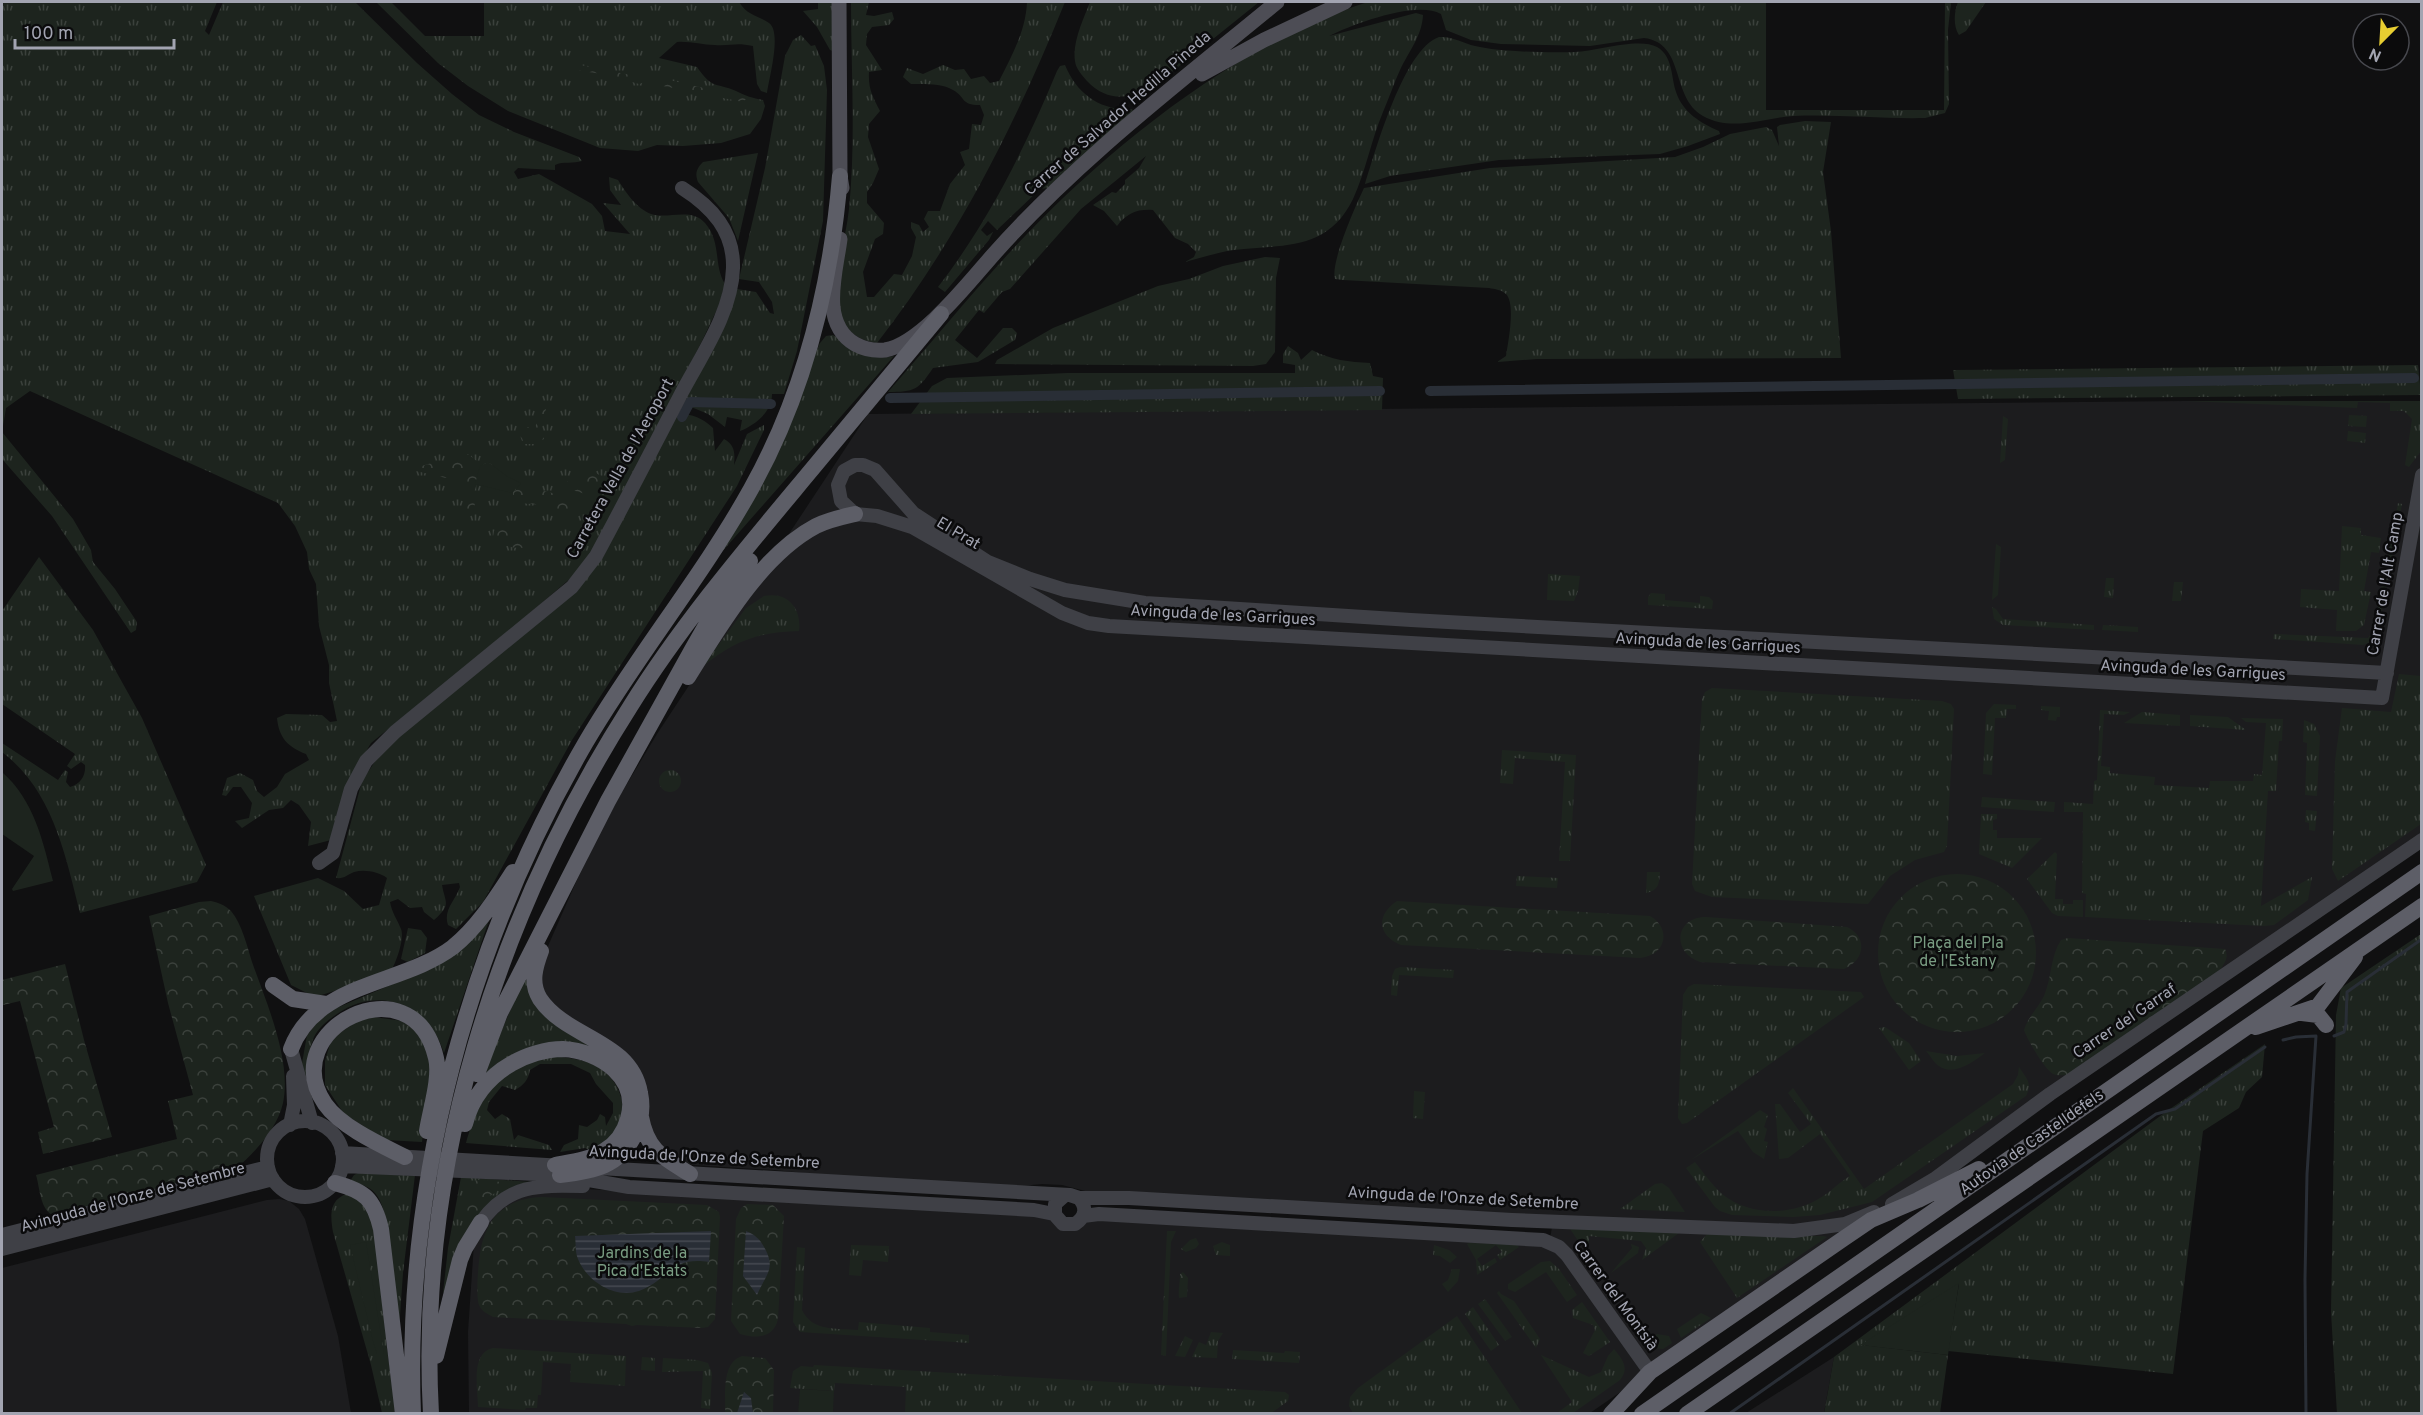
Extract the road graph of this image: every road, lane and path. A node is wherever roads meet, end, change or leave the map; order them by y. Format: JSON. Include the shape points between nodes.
{"nodes":[{"id":1,"x":839,"y":2,"type":"edge"},
{"id":2,"x":1277,"y":2,"type":"edge"},
{"id":3,"x":1345,"y":2,"type":"edge"},
{"id":4,"x":1144,"y":112,"type":"junction"},
{"id":5,"x":840,"y":176,"type":"junction"},
{"id":6,"x":682,"y":188,"type":"dead end"},
{"id":7,"x":941,"y":314,"type":"junction"},
{"id":8,"x":811,"y":471,"type":"junction"},
{"id":9,"x":2421,"y":475,"type":"edge"},
{"id":10,"x":855,"y":514,"type":"junction"},
{"id":11,"x":1037,"y":600,"type":"joint"},
{"id":12,"x":2387,"y":674,"type":"junction"},
{"id":13,"x":2382,"y":698,"type":"joint"},
{"id":14,"x":638,"y":750,"type":"junction"},
{"id":15,"x":535,"y":839,"type":"junction"},
{"id":16,"x":2421,"y":840,"type":"edge"},
{"id":17,"x":319,"y":863,"type":"dead end"},
{"id":18,"x":2421,"y":872,"type":"edge"},
{"id":19,"x":2421,"y":906,"type":"edge"},
{"id":20,"x":554,"y":910,"type":"junction"},
{"id":21,"x":2362,"y":950,"type":"junction"},
{"id":22,"x":273,"y":984,"type":"dead end"},
{"id":23,"x":326,"y":1004,"type":"junction"},
{"id":24,"x":2227,"y":1039,"type":"junction"},
{"id":25,"x":291,"y":1049,"type":"junction"},
{"id":26,"x":641,"y":1117,"type":"junction"},
{"id":27,"x":312,"y":1123,"type":"junction"},
{"id":28,"x":290,"y":1125,"type":"junction"},
{"id":29,"x":464,"y":1128,"type":"junction"},
{"id":30,"x":2044,"y":1135,"type":"junction"},
{"id":31,"x":342,"y":1160,"type":"junction"},
{"id":32,"x":409,"y":1161,"type":"junction"},
{"id":33,"x":602,"y":1168,"type":"junction"},
{"id":34,"x":557,"y":1170,"type":"junction"},
{"id":35,"x":270,"y":1173,"type":"junction"},
{"id":36,"x":690,"y":1174,"type":"junction"},
{"id":37,"x":777,"y":1179,"type":"junction"},
{"id":38,"x":335,"y":1183,"type":"junction"},
{"id":39,"x":629,"y":1187,"type":"junction"},
{"id":40,"x":1064,"y":1196,"type":"junction"},
{"id":41,"x":791,"y":1197,"type":"junction"},
{"id":42,"x":1078,"y":1198,"type":"junction"},
{"id":43,"x":1054,"y":1214,"type":"junction"},
{"id":44,"x":1083,"y":1216,"type":"junction"},
{"id":45,"x":1871,"y":1220,"type":"junction"},
{"id":46,"x":481,"y":1222,"type":"joint"},
{"id":47,"x":1845,"y":1224,"type":"junction"},
{"id":48,"x":2,"y":1235,"type":"edge"},
{"id":49,"x":2,"y":1249,"type":"edge"},
{"id":50,"x":414,"y":1292,"type":"junction"},
{"id":51,"x":436,"y":1356,"type":"junction"},
{"id":52,"x":1650,"y":1372,"type":"junction"},
{"id":53,"x":403,"y":1413,"type":"edge"},
{"id":54,"x":413,"y":1413,"type":"edge"},
{"id":55,"x":432,"y":1413,"type":"edge"},
{"id":56,"x":1611,"y":1413,"type":"edge"},
{"id":57,"x":1642,"y":1413,"type":"edge"},
{"id":58,"x":1687,"y":1413,"type":"edge"}],
"edges":[{"from":1,"to":5,"type":"main road","name":"Carrer de Salvador Hedilla Pineda"},
{"from":2,"to":4,"type":"main road","name":"Carrer de Salvador Hedilla Pineda"},
{"from":3,"to":4,"type":"main road","via":[[1215,66]]},
{"from":4,"to":7,"type":"main road","name":"Carrer de Salvador Hedilla Pineda","via":[[1032,213]]},
{"from":5,"to":7,"type":"main road","name":"Carrer de Salvador Hedilla Pineda","via":[[845,204],[832,304],[837,325],[856,344],[885,350],[901,345]]},
{"from":5,"to":15,"type":"highway","via":[[825,280],[804,366],[783,423],[711,554],[612,697]]},
{"from":6,"to":17,"type":"street","name":"Carretera Vella de l'Aeroport","via":[[712,211],[729,236],[733,268],[730,288],[710,340],[596,556],[572,586],[375,750],[351,789],[333,853]]},
{"from":7,"to":8,"type":"highway"},
{"from":8,"to":14,"type":"highway","via":[[713,613]]},
{"from":8,"to":55,"type":"highway","via":[[707,597],[652,673],[601,754],[552,848],[510,944],[478,1032],[455,1126],[434,1258],[429,1337]]},
{"from":9,"to":12,"type":"street","name":"Carrer de l'Alt Camp"},
{"from":10,"to":11,"type":"street","name":"El Prat","via":[[912,527]]},
{"from":10,"to":12,"type":"street","name":"Avinguda de les Garrigues","via":[[839,497],[838,482],[848,469],[867,465],[913,513],[1010,572],[1065,590],[1145,603]]},
{"from":10,"to":14,"type":"highway","via":[[816,526],[770,563],[736,605]]},
{"from":11,"to":13,"type":"street","name":"Avinguda de les Garrigues","via":[[1072,618],[1109,626]]},
{"from":12,"to":13,"type":"street","name":"Carrer de l'Alt Camp"},
{"from":14,"to":20,"type":"highway"},
{"from":15,"to":23,"type":"highway","via":[[487,911],[454,946],[424,964]]},
{"from":15,"to":50,"type":"highway","via":[[493,938],[450,1075],[422,1212]]},
{"from":16,"to":47,"type":"street","name":"Carrer del Garraf","via":[[2068,1081],[1936,1178],[1895,1203]]},
{"from":18,"to":30,"type":"highway","name":"Autovia de Castelldefels"},
{"from":19,"to":21,"type":"highway","name":"Autovia de Castelldefels"},
{"from":20,"to":26,"type":"highway","via":[[536,964],[537,993],[557,1016],[625,1062],[640,1089]]},
{"from":20,"to":29,"type":"highway","via":[[489,1041]]},
{"from":21,"to":24,"type":"highway","name":"Autovia de Castelldefels"},
{"from":21,"to":24,"type":"highway","via":[[2314,1009]]},
{"from":22,"to":23,"type":"highway","via":[[293,999]]},
{"from":23,"to":25,"type":"highway","via":[[306,1023]]},
{"from":24,"to":58,"type":"highway","name":"Autovia de Castelldefels"},
{"from":25,"to":27,"type":"street"},
{"from":25,"to":28,"type":"street","via":[[294,1092]]},
{"from":26,"to":33,"type":"highway","via":[[628,1146]]},
{"from":26,"to":36,"type":"highway","via":[[646,1139],[654,1149]]},
{"from":27,"to":28,"type":"street"},
{"from":27,"to":31,"type":"street","via":[[330,1131],[338,1140]]},
{"from":28,"to":35,"type":"street","name":"Avinguda de l'Onze de Setembre","via":[[272,1141],[268,1151]]},
{"from":29,"to":34,"type":"highway","via":[[471,1105],[486,1083],[515,1061],[562,1049],[593,1056],[614,1068],[626,1085],[628,1120],[619,1138],[606,1150]]},
{"from":29,"to":51,"type":"highway","via":[[442,1258]]},
{"from":30,"to":45,"type":"highway","via":[[1940,1190]]},
{"from":30,"to":57,"type":"highway","name":"Autovia de Castelldefels"},
{"from":31,"to":32,"type":"street","name":"Avinguda de l'Onze de Setembre"},
{"from":31,"to":38,"type":"street"},
{"from":32,"to":34,"type":"street","name":"Avinguda de l'Onze de Setembre"},
{"from":32,"to":50,"type":"highway","via":[[342,1120],[321,1097],[315,1065],[319,1050],[338,1022],[357,1013],[376,1008],[411,1018],[425,1032],[437,1061],[410,1251]]},
{"from":33,"to":34,"type":"highway"},
{"from":33,"to":36,"type":"street","name":"Avinguda de l'Onze de Setembre"},
{"from":34,"to":39,"type":"street","name":"Avinguda de l'Onze de Setembre"},
{"from":35,"to":38,"type":"street","via":[[284,1191],[305,1197],[316,1196]]},
{"from":35,"to":48,"type":"street","name":"Avinguda de l'Onze de Setembre"},
{"from":35,"to":49,"type":"street","name":"Avinguda de l'Onze de Setembre"},
{"from":36,"to":37,"type":"street","name":"Avinguda de l'Onze de Setembre"},
{"from":37,"to":40,"type":"street","name":"Avinguda de l'Onze de Setembre"},
{"from":37,"to":41,"type":"street"},
{"from":38,"to":53,"type":"highway","via":[[361,1192],[374,1205],[381,1229]]},
{"from":39,"to":41,"type":"street","name":"Avinguda de l'Onze de Setembre"},
{"from":39,"to":46,"type":"street","via":[[532,1187],[511,1193]]},
{"from":40,"to":42,"type":"street"},
{"from":40,"to":43,"type":"street","via":[[1055,1204]]},
{"from":41,"to":43,"type":"street","name":"Avinguda de l'Onze de Setembre"},
{"from":42,"to":44,"type":"street","via":[[1084,1206]]},
{"from":42,"to":47,"type":"street","name":"Avinguda de l'Onze de Setembre","via":[[1696,1229],[1794,1231]]},
{"from":43,"to":44,"type":"street","via":[[1068,1226],[1078,1223]]},
{"from":44,"to":52,"type":"street","name":"Carrer del Montsià","via":[[1550,1242],[1567,1255]]},
{"from":45,"to":47,"type":"highway"},
{"from":45,"to":52,"type":"highway"},
{"from":46,"to":51,"type":"highway","via":[[460,1260]]},
{"from":50,"to":54,"type":"highway"},
{"from":51,"to":55,"type":"highway"},
{"from":52,"to":56,"type":"highway"}]}
